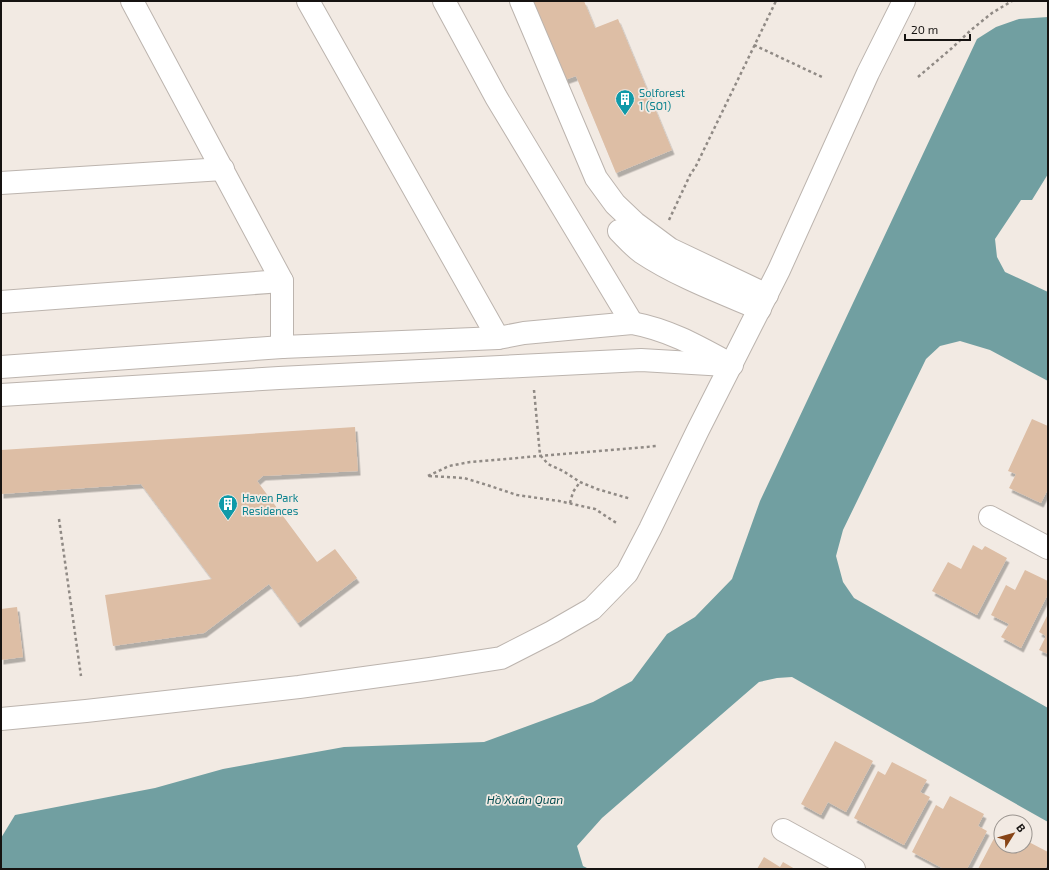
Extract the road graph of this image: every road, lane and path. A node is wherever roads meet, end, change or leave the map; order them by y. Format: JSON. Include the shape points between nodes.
{"nodes":[{"id":1,"x":132,"y":1,"type":"edge"},
{"id":2,"x":308,"y":1,"type":"edge"},
{"id":3,"x":444,"y":1,"type":"edge"},
{"id":4,"x":521,"y":1,"type":"edge"},
{"id":5,"x":776,"y":1,"type":"edge"},
{"id":6,"x":904,"y":1,"type":"edge"},
{"id":7,"x":1012,"y":1,"type":"edge"},
{"id":8,"x":754,"y":45,"type":"junction"},
{"id":9,"x":918,"y":77,"type":"dead end"},
{"id":10,"x":824,"y":78,"type":"dead end"},
{"id":11,"x":223,"y":169,"type":"junction"},
{"id":12,"x":1,"y":183,"type":"edge"},
{"id":13,"x":666,"y":225,"type":"dead end"},
{"id":14,"x":619,"y":231,"type":"dead end"},
{"id":15,"x":282,"y":281,"type":"junction"},
{"id":16,"x":1,"y":302,"type":"edge"},
{"id":17,"x":763,"y":302,"type":"junction"},
{"id":18,"x":632,"y":323,"type":"junction"},
{"id":19,"x":498,"y":338,"type":"junction"},
{"id":20,"x":282,"y":347,"type":"junction"},
{"id":21,"x":732,"y":365,"type":"junction"},
{"id":22,"x":1,"y":367,"type":"edge"},
{"id":23,"x":534,"y":390,"type":"dead end"},
{"id":24,"x":1,"y":395,"type":"edge"},
{"id":25,"x":657,"y":446,"type":"dead end"},
{"id":26,"x":540,"y":456,"type":"junction"},
{"id":27,"x":580,"y":482,"type":"junction"},
{"id":28,"x":631,"y":499,"type":"dead end"},
{"id":29,"x":570,"y":503,"type":"junction"},
{"id":30,"x":990,"y":517,"type":"dead end"},
{"id":31,"x":59,"y":519,"type":"dead end"},
{"id":32,"x":618,"y":524,"type":"dead end"},
{"id":33,"x":1048,"y":548,"type":"edge"},
{"id":34,"x":81,"y":676,"type":"dead end"},
{"id":35,"x":1,"y":719,"type":"edge"},
{"id":36,"x":783,"y":830,"type":"dead end"},
{"id":37,"x":854,"y":869,"type":"edge"}],
"edges":[{"from":1,"to":11,"type":"street"},
{"from":2,"to":19,"type":"street"},
{"from":3,"to":18,"type":"street","via":[[496,97]]},
{"from":4,"to":17,"type":"street","via":[[596,178],[615,204],[635,223],[670,248]]},
{"from":5,"to":8,"type":"path"},
{"from":6,"to":17,"type":"street","via":[[868,73],[780,270]]},
{"from":7,"to":9,"type":"path","via":[[992,13]]},
{"from":8,"to":10,"type":"path"},
{"from":8,"to":13,"type":"path"},
{"from":11,"to":12,"type":"street"},
{"from":11,"to":15,"type":"street"},
{"from":14,"to":17,"type":"street","via":[[640,251],[690,279]]},
{"from":15,"to":16,"type":"street"},
{"from":15,"to":20,"type":"street"},
{"from":17,"to":21,"type":"street"},
{"from":18,"to":19,"type":"street","via":[[524,333]]},
{"from":18,"to":21,"type":"street","via":[[648,326],[679,338]]},
{"from":19,"to":20,"type":"street"},
{"from":20,"to":22,"type":"street"},
{"from":21,"to":24,"type":"street","via":[[641,360]]},
{"from":21,"to":35,"type":"street","via":[[627,573],[592,609],[501,658],[299,687]]},
{"from":23,"to":26,"type":"path"},
{"from":25,"to":26,"type":"path"},
{"from":26,"to":27,"type":"path","via":[[548,464]]},
{"from":26,"to":29,"type":"path","via":[[470,462],[449,466],[428,476],[464,478],[517,495]]},
{"from":27,"to":28,"type":"path"},
{"from":27,"to":29,"type":"path","via":[[573,492]]},
{"from":29,"to":32,"type":"path","via":[[595,508]]},
{"from":30,"to":33,"type":"street"},
{"from":31,"to":34,"type":"path"},
{"from":36,"to":37,"type":"street"}]}
